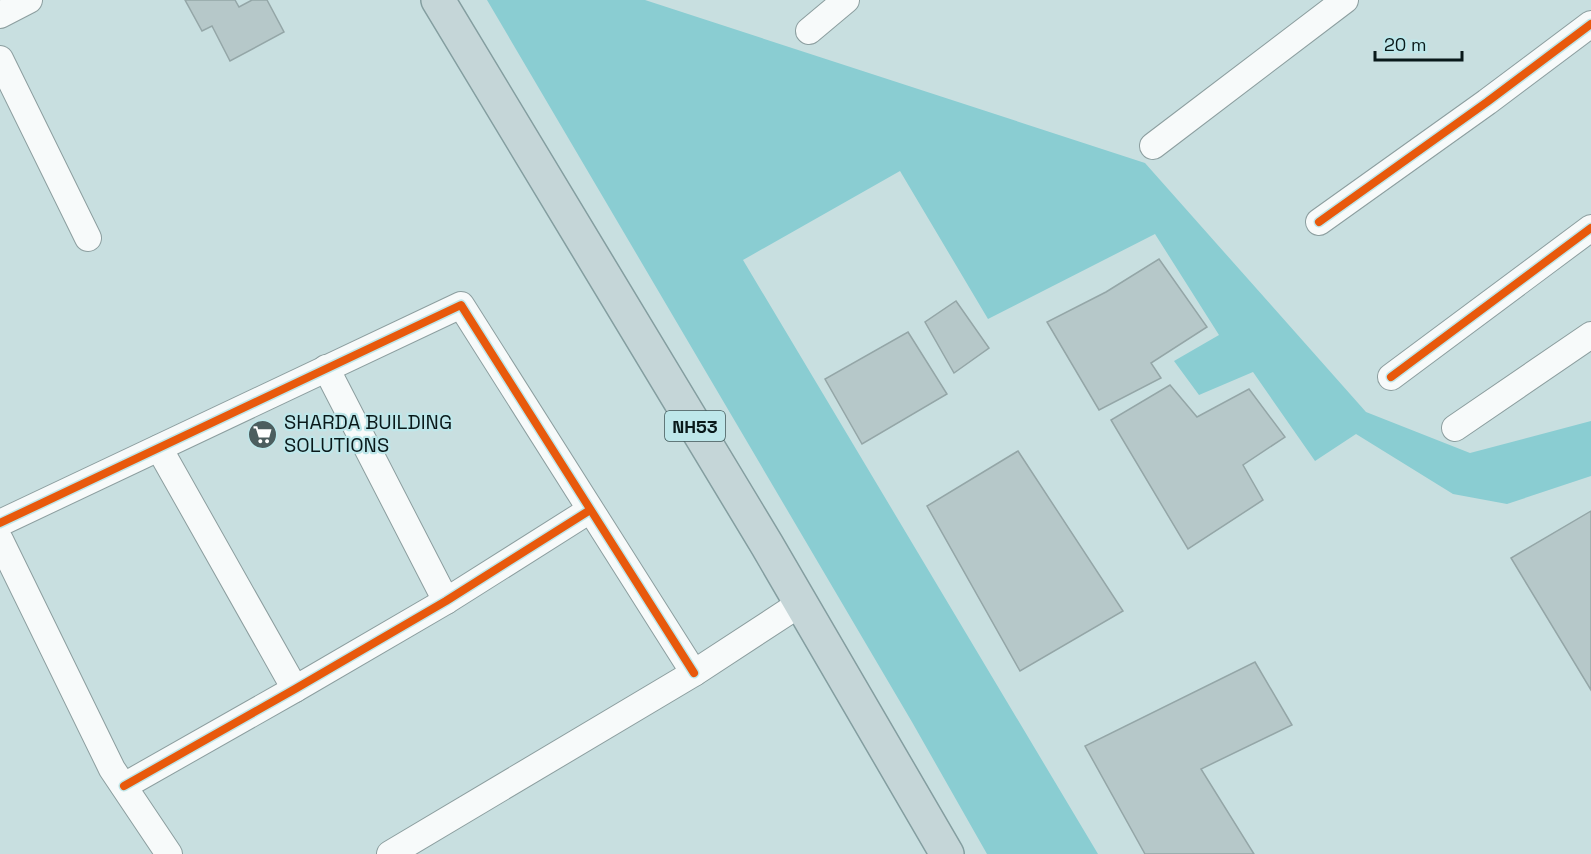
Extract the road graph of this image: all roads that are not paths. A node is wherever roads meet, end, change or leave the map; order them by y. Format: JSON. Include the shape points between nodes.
{"nodes":[{"id":1,"x":29,"y":0,"type":"edge"},
{"id":2,"x":438,"y":0,"type":"edge"},
{"id":3,"x":846,"y":0,"type":"edge"},
{"id":4,"x":1345,"y":0,"type":"edge"},
{"id":5,"x":0,"y":15,"type":"edge"},
{"id":6,"x":1591,"y":24,"type":"edge"},
{"id":7,"x":809,"y":31,"type":"dead end"},
{"id":8,"x":0,"y":59,"type":"edge"},
{"id":9,"x":1153,"y":146,"type":"dead end"},
{"id":10,"x":1319,"y":222,"type":"dead end"},
{"id":11,"x":1591,"y":228,"type":"edge"},
{"id":12,"x":88,"y":238,"type":"dead end"},
{"id":13,"x":1591,"y":335,"type":"edge"},
{"id":14,"x":326,"y":368,"type":"junction"},
{"id":15,"x":1391,"y":377,"type":"dead end"},
{"id":16,"x":1455,"y":428,"type":"dead end"},
{"id":17,"x":159,"y":448,"type":"junction"},
{"id":18,"x":590,"y":510,"type":"junction"},
{"id":19,"x":0,"y":523,"type":"edge"},
{"id":20,"x":0,"y":540,"type":"edge"},
{"id":21,"x":446,"y":601,"type":"junction"},
{"id":22,"x":801,"y":603,"type":"junction"},
{"id":23,"x":694,"y":673,"type":"junction"},
{"id":24,"x":296,"y":689,"type":"junction"},
{"id":25,"x":124,"y":786,"type":"junction"},
{"id":26,"x":170,"y":854,"type":"edge"},
{"id":27,"x":390,"y":854,"type":"edge"},
{"id":28,"x":948,"y":854,"type":"edge"}],
"edges":[{"from":1,"to":5,"type":"street"},
{"from":2,"to":22,"type":"highway","number":"NH53"},
{"from":3,"to":7,"type":"street"},
{"from":4,"to":9,"type":"street"},
{"from":6,"to":10,"type":"street"},
{"from":8,"to":12,"type":"street"},
{"from":11,"to":15,"type":"street"},
{"from":13,"to":16,"type":"street"},
{"from":14,"to":17,"type":"street"},
{"from":14,"to":18,"type":"street","via":[[461,305]]},
{"from":14,"to":21,"type":"street"},
{"from":17,"to":19,"type":"street"},
{"from":17,"to":24,"type":"street"},
{"from":18,"to":21,"type":"street"},
{"from":18,"to":23,"type":"street"},
{"from":20,"to":25,"type":"street","via":[[112,769]]},
{"from":21,"to":24,"type":"street"},
{"from":22,"to":23,"type":"street"},
{"from":22,"to":28,"type":"highway","number":"NH53"},
{"from":23,"to":27,"type":"street"},
{"from":24,"to":25,"type":"street"},
{"from":25,"to":26,"type":"street"}]}
